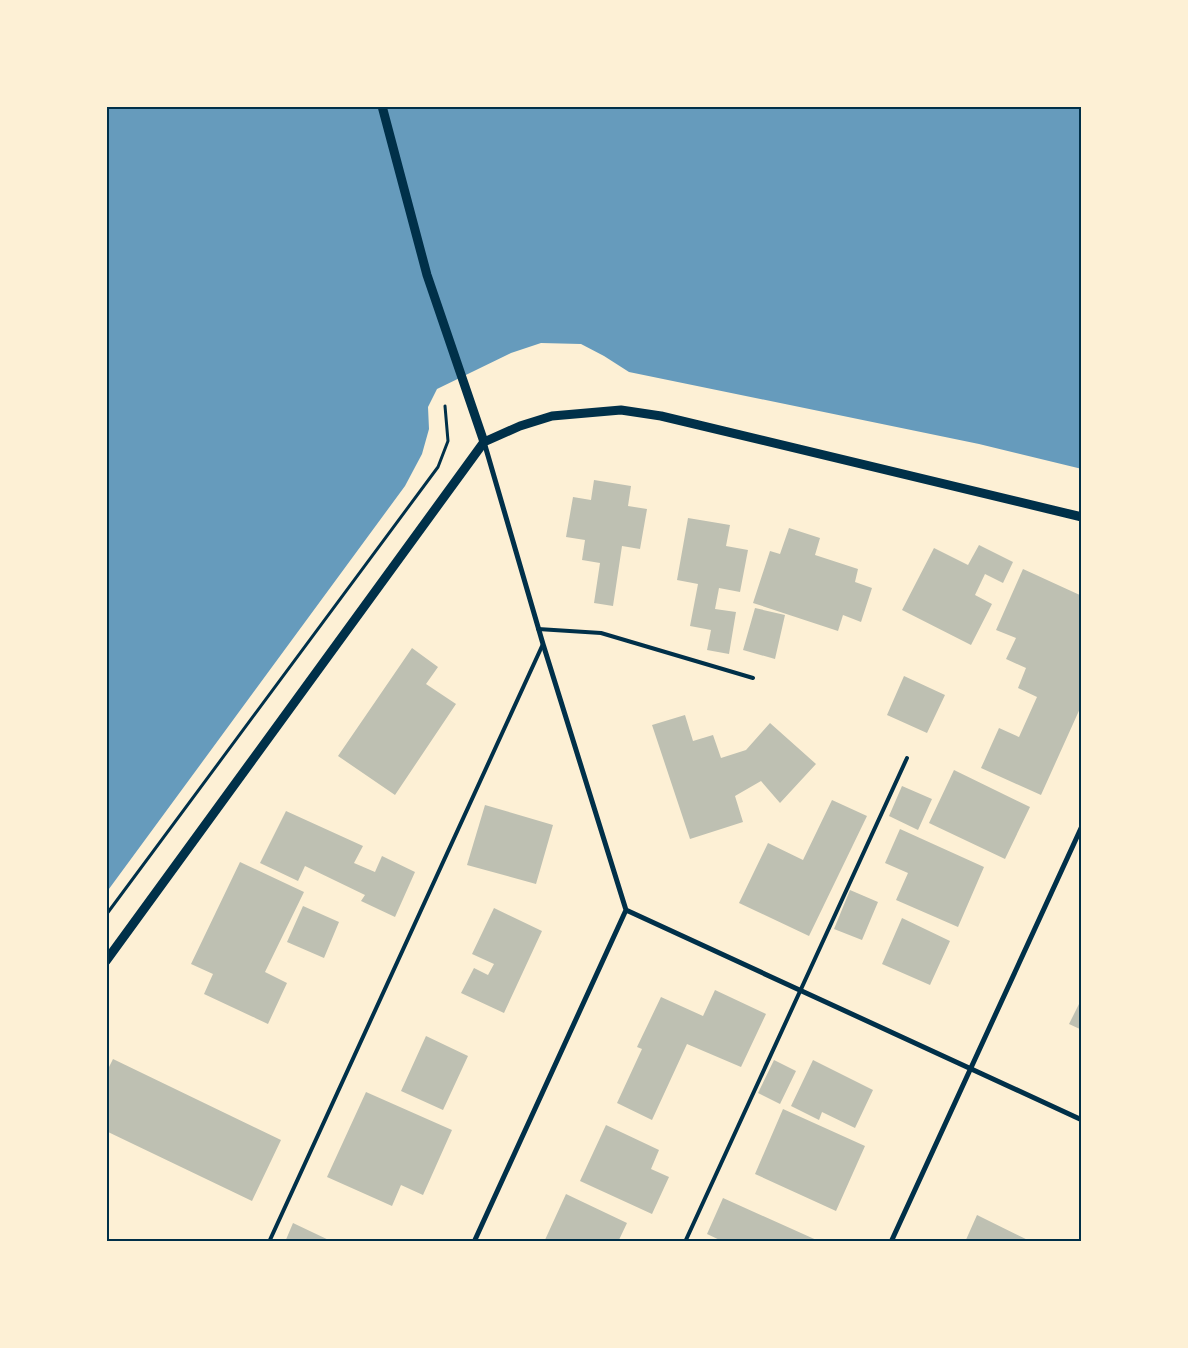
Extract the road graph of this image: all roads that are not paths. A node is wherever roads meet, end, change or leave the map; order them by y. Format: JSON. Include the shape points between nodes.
{"nodes":[{"id":1,"x":382,"y":106,"type":"edge"},
{"id":2,"x":484,"y":442,"type":"junction"},
{"id":3,"x":1082,"y":517,"type":"edge"},
{"id":4,"x":538,"y":629,"type":"junction"},
{"id":5,"x":543,"y":644,"type":"junction"},
{"id":6,"x":753,"y":678,"type":"dead end"},
{"id":7,"x":907,"y":758,"type":"dead end"},
{"id":8,"x":1082,"y":826,"type":"edge"},
{"id":9,"x":626,"y":910,"type":"junction"},
{"id":10,"x":106,"y":961,"type":"edge"},
{"id":11,"x":800,"y":990,"type":"junction"},
{"id":12,"x":970,"y":1068,"type":"junction"},
{"id":13,"x":1082,"y":1120,"type":"edge"},
{"id":14,"x":268,"y":1242,"type":"edge"},
{"id":15,"x":474,"y":1242,"type":"edge"},
{"id":16,"x":685,"y":1242,"type":"edge"},
{"id":17,"x":890,"y":1242,"type":"edge"}],
"edges":[{"from":1,"to":2,"type":"street","via":[[427,275]]},
{"from":2,"to":3,"type":"street","via":[[552,416],[620,410],[661,416]]},
{"from":2,"to":4,"type":"street"},
{"from":2,"to":10,"type":"street"},
{"from":4,"to":5,"type":"street"},
{"from":4,"to":6,"type":"lane","via":[[601,633]]},
{"from":5,"to":9,"type":"street"},
{"from":5,"to":14,"type":"lane"},
{"from":7,"to":11,"type":"lane"},
{"from":8,"to":12,"type":"street"},
{"from":9,"to":11,"type":"street"},
{"from":9,"to":15,"type":"street"},
{"from":11,"to":12,"type":"street"},
{"from":11,"to":16,"type":"lane"},
{"from":12,"to":13,"type":"street"},
{"from":12,"to":17,"type":"street"}]}
